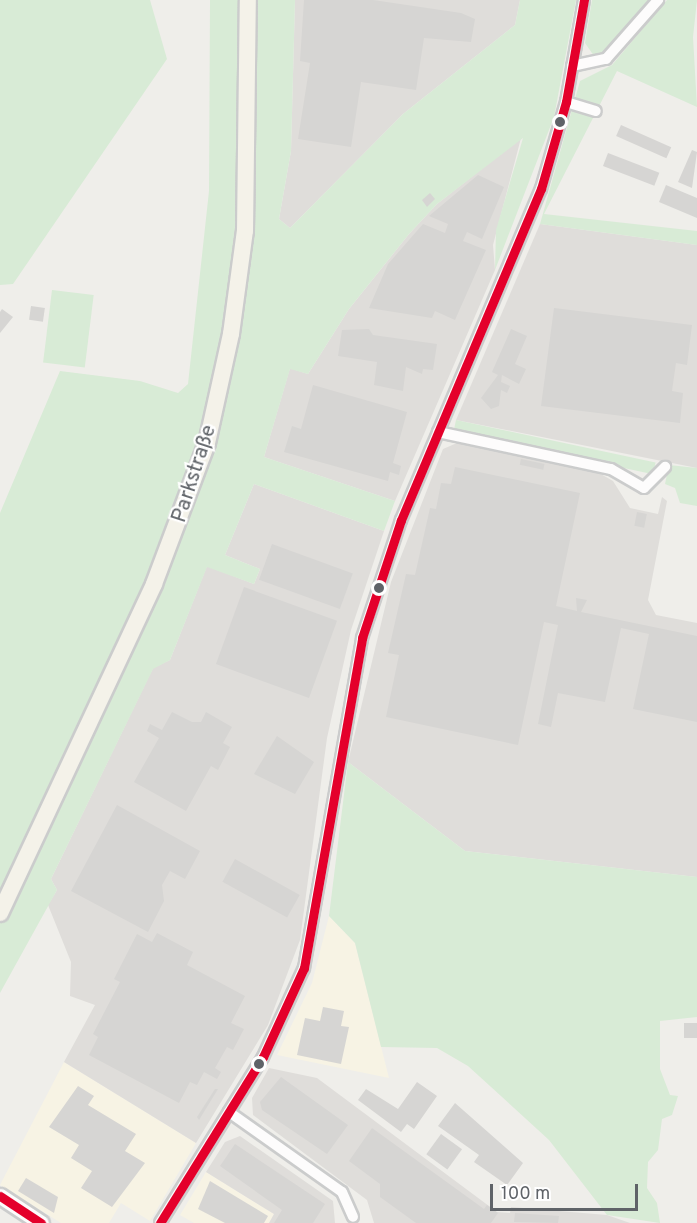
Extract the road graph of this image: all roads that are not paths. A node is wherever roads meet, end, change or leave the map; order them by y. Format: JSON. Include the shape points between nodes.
{"nodes":[{"id":1,"x":248,"y":0,"type":"edge"},
{"id":2,"x":584,"y":0,"type":"edge"},
{"id":3,"x":658,"y":0,"type":"edge"},
{"id":4,"x":572,"y":66,"type":"junction"},
{"id":5,"x":566,"y":102,"type":"junction"},
{"id":6,"x":596,"y":111,"type":"dead end"},
{"id":7,"x":438,"y":432,"type":"junction"},
{"id":8,"x":665,"y":467,"type":"dead end"},
{"id":9,"x":0,"y":913,"type":"edge"},
{"id":10,"x":229,"y":1112,"type":"junction"},
{"id":11,"x":0,"y":1196,"type":"edge"},
{"id":12,"x":353,"y":1218,"type":"dead end"},
{"id":13,"x":41,"y":1223,"type":"edge"},
{"id":14,"x":160,"y":1223,"type":"edge"}],
"edges":[{"from":1,"to":9,"type":"main road","name":"Parkstraße","via":[[245,231],[231,334],[207,444],[154,584]]},
{"from":2,"to":4,"type":"street"},
{"from":3,"to":4,"type":"street","via":[[606,59]]},
{"from":4,"to":5,"type":"street"},
{"from":5,"to":6,"type":"street"},
{"from":5,"to":7,"type":"street","via":[[541,189]]},
{"from":7,"to":8,"type":"street","via":[[611,469],[644,488]]},
{"from":7,"to":10,"type":"street","via":[[390,550],[357,657],[304,968],[280,1026]]},
{"from":10,"to":12,"type":"street","via":[[342,1192]]},
{"from":10,"to":14,"type":"street"},
{"from":11,"to":13,"type":"street"}]}
